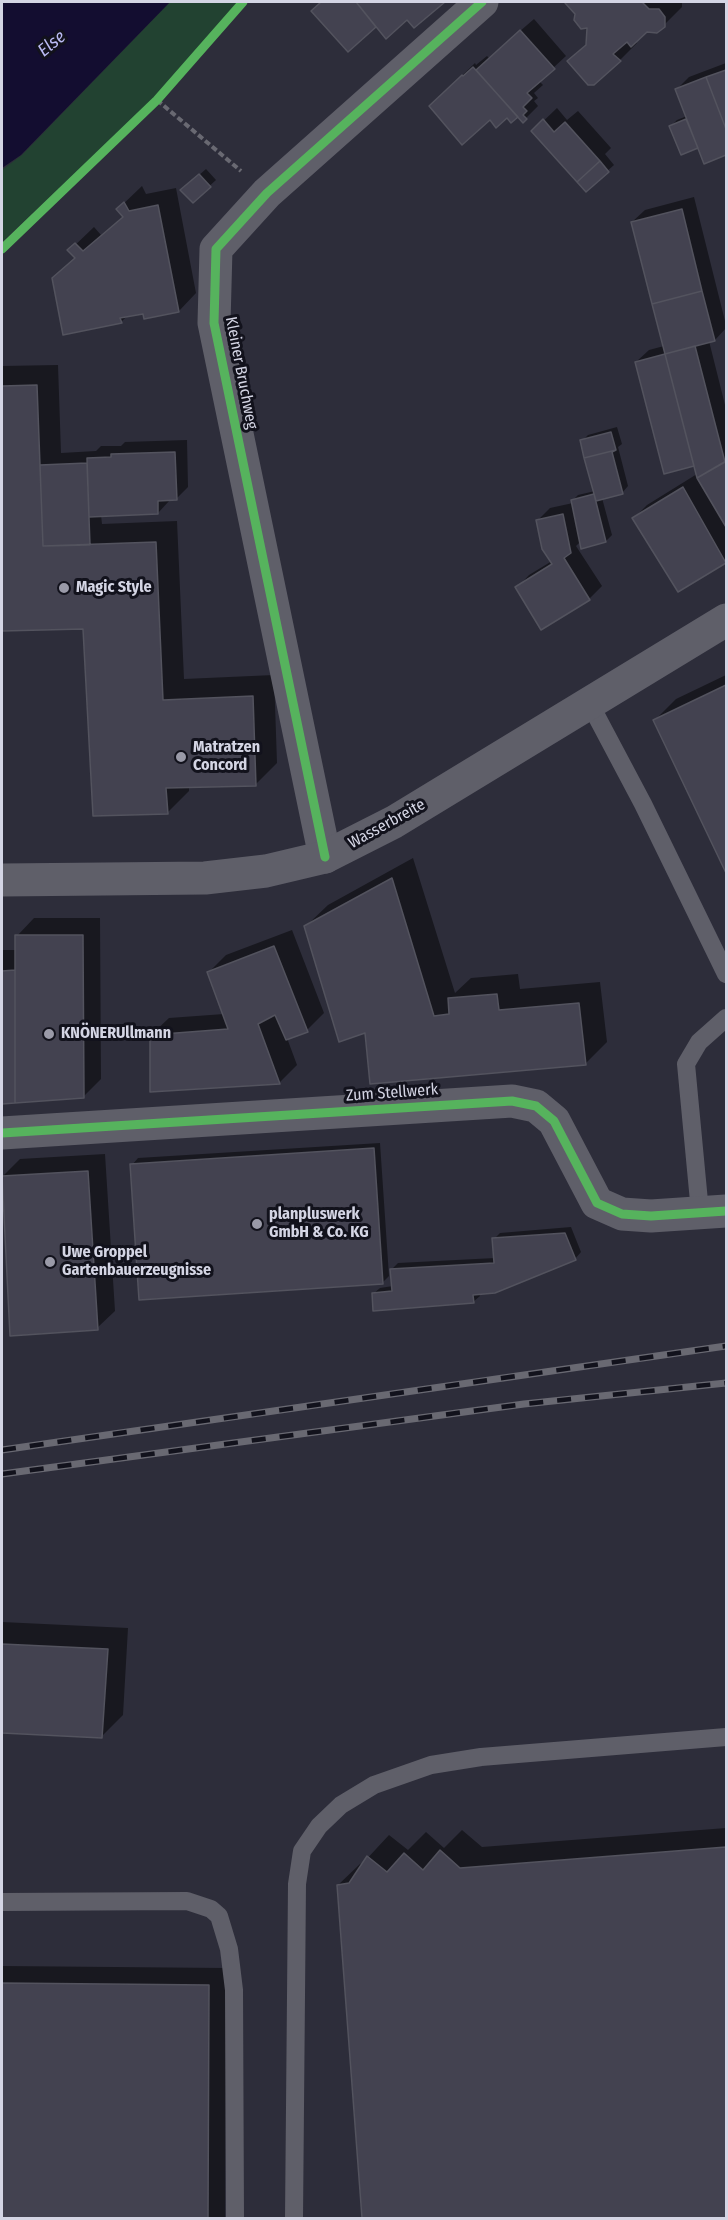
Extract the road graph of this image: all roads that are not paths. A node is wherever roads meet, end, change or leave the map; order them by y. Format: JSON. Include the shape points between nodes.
{"nodes":[{"id":1,"x":482,"y":2,"type":"edge"},
{"id":2,"x":726,"y":620,"type":"edge"},
{"id":3,"x":590,"y":704,"type":"junction"},
{"id":4,"x":325,"y":857,"type":"junction"},
{"id":5,"x":2,"y":880,"type":"edge"},
{"id":6,"x":726,"y":974,"type":"edge"},
{"id":7,"x":726,"y":1018,"type":"edge"},
{"id":8,"x":2,"y":1133,"type":"edge"},
{"id":9,"x":713,"y":1212,"type":"edge"},
{"id":10,"x":726,"y":1737,"type":"edge"},
{"id":11,"x":2,"y":1902,"type":"edge"},
{"id":12,"x":235,"y":2218,"type":"edge"},
{"id":13,"x":294,"y":2218,"type":"edge"}],
"edges":[{"from":1,"to":4,"type":"street","name":"Kleiner Bruchweg","via":[[267,193],[216,249],[213,323]]},
{"from":2,"to":3,"type":"street","name":"Wasserbreite"},
{"from":3,"to":4,"type":"street","name":"Wasserbreite","via":[[394,822]]},
{"from":3,"to":6,"type":"lane"},
{"from":4,"to":5,"type":"street","name":"Wasserbreite","via":[[266,871],[205,878]]},
{"from":7,"to":9,"type":"lane","via":[[699,1042],[686,1064]]},
{"from":8,"to":9,"type":"street","name":"Zum Stellwerk","via":[[512,1101],[536,1106],[554,1121],[597,1203],[621,1214]]},
{"from":10,"to":13,"type":"lane","via":[[481,1757],[431,1766],[374,1785],[341,1805],[320,1826],[302,1851],[297,1884]]},
{"from":11,"to":12,"type":"lane","via":[[187,1901],[219,1916],[229,1949],[234,1990]]}]}
